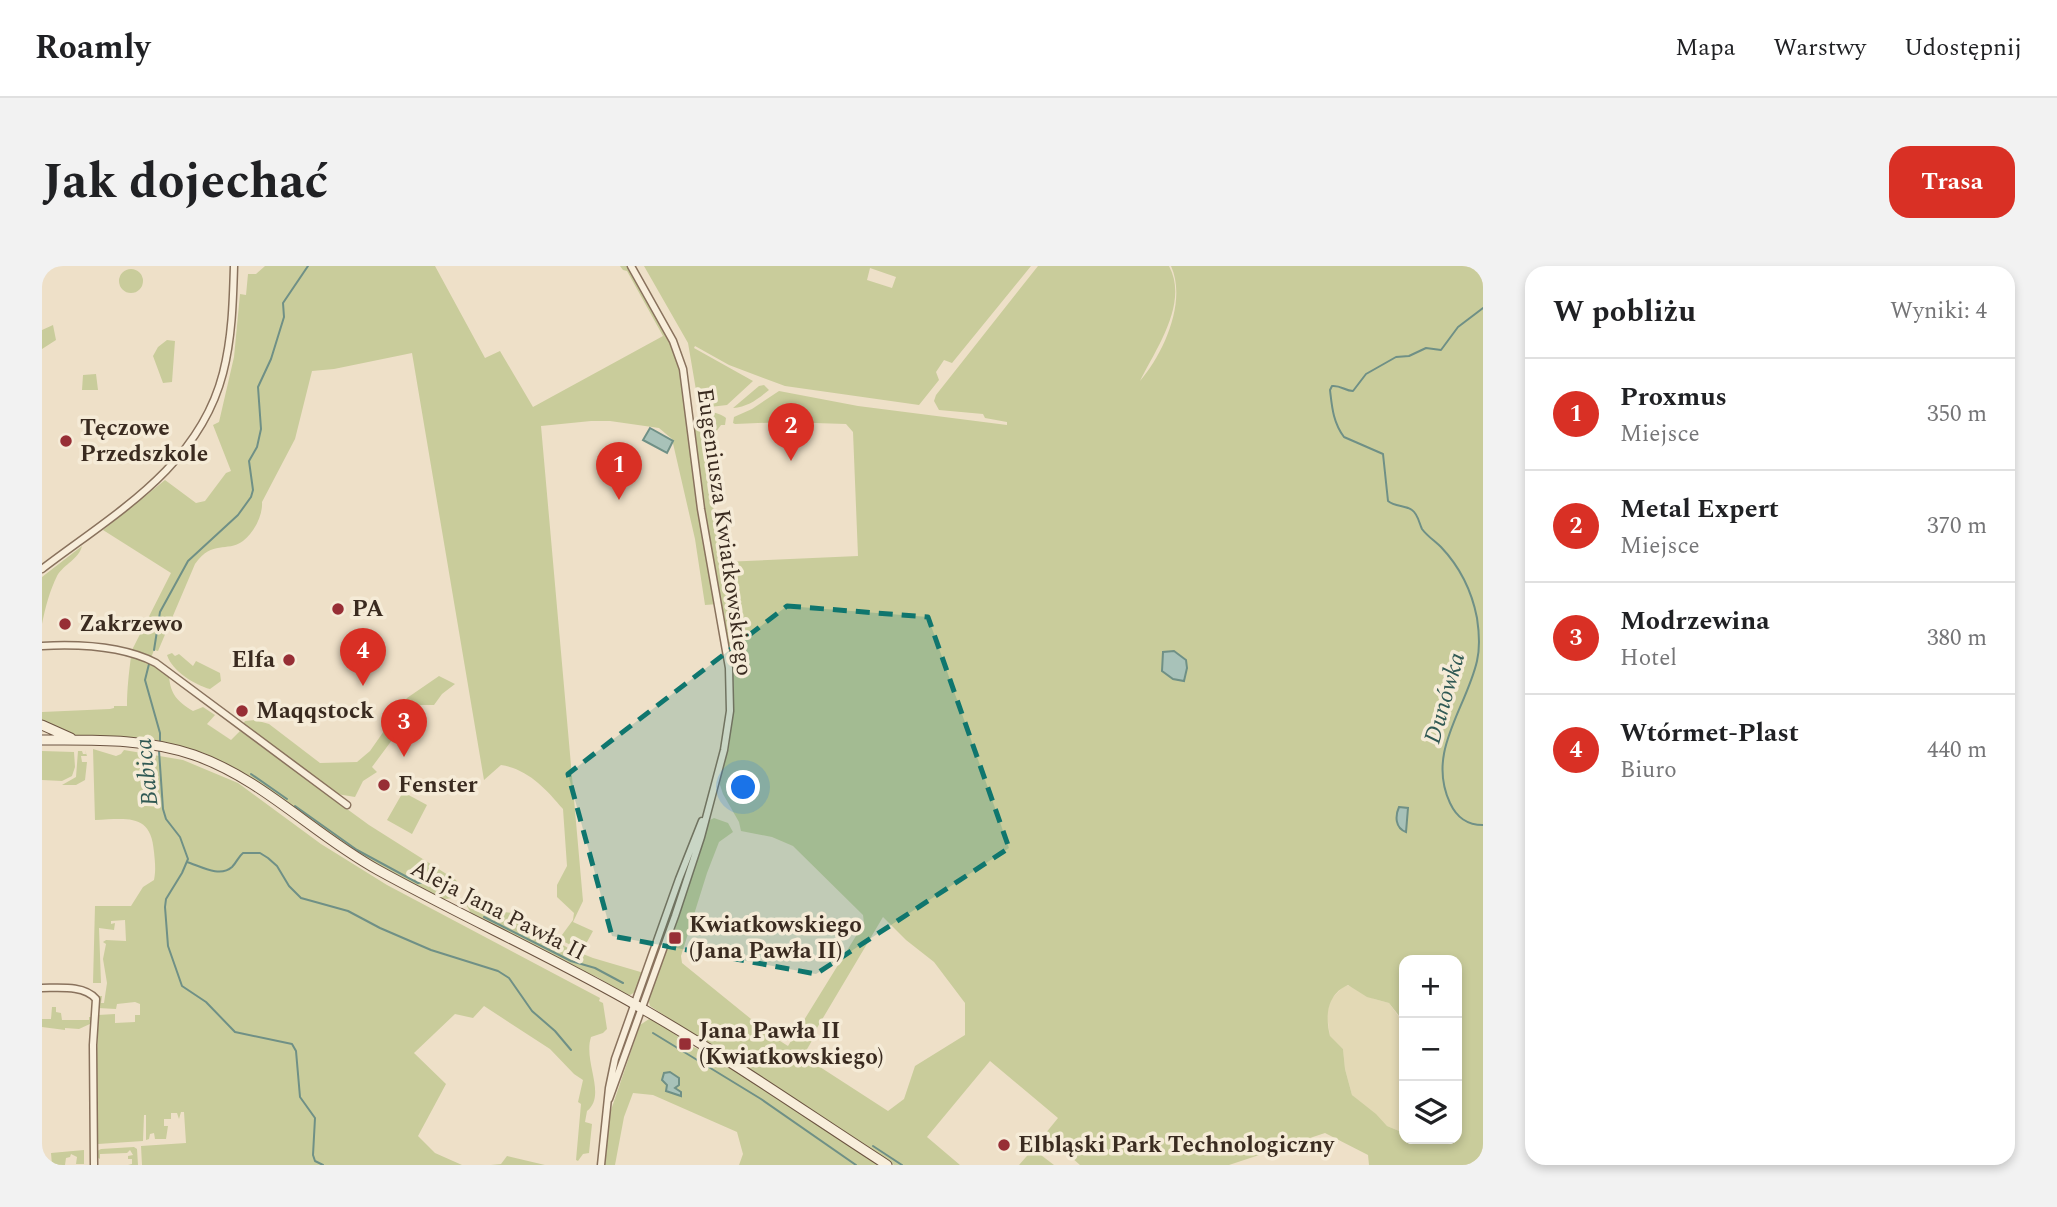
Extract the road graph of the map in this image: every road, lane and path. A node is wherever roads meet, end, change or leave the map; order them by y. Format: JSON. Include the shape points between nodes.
{"nodes":[{"id":1,"x":234,"y":266,"type":"edge"},
{"id":2,"x":631,"y":266,"type":"edge"},
{"id":3,"x":42,"y":569,"type":"edge"},
{"id":4,"x":42,"y":646,"type":"edge"},
{"id":5,"x":42,"y":726,"type":"edge"},
{"id":6,"x":42,"y":740,"type":"edge"},
{"id":7,"x":76,"y":740,"type":"junction"},
{"id":8,"x":347,"y":805,"type":"dead end"},
{"id":9,"x":42,"y":988,"type":"edge"},
{"id":10,"x":638,"y":1006,"type":"junction"},
{"id":11,"x":94,"y":1165,"type":"edge"},
{"id":12,"x":601,"y":1165,"type":"edge"},
{"id":13,"x":887,"y":1165,"type":"edge"}],
"edges":[{"from":1,"to":3,"type":"street","via":[[226,362],[211,408],[197,432],[154,485]]},
{"from":2,"to":10,"type":"street","name":"Eugeniusza Kwiatkowskiego","via":[[673,341],[683,369],[730,678],[724,750],[707,814],[676,916]]},
{"from":4,"to":8,"type":"street","via":[[98,648],[145,657]]},
{"from":5,"to":7,"type":"street","name":"Aleja Jana Pawła II"},
{"from":6,"to":7,"type":"street","name":"Aleja Jana Pawła II"},
{"from":7,"to":10,"type":"street","name":"Aleja Jana Pawła II","via":[[155,745],[218,764],[377,870]]},
{"from":9,"to":11,"type":"street","via":[[72,989],[94,996]]},
{"from":10,"to":12,"type":"street","name":"Eugeniusza Kwiatkowskiego","via":[[609,1099]]},
{"from":10,"to":13,"type":"street","name":"Aleja Jana Pawła II"}]}
